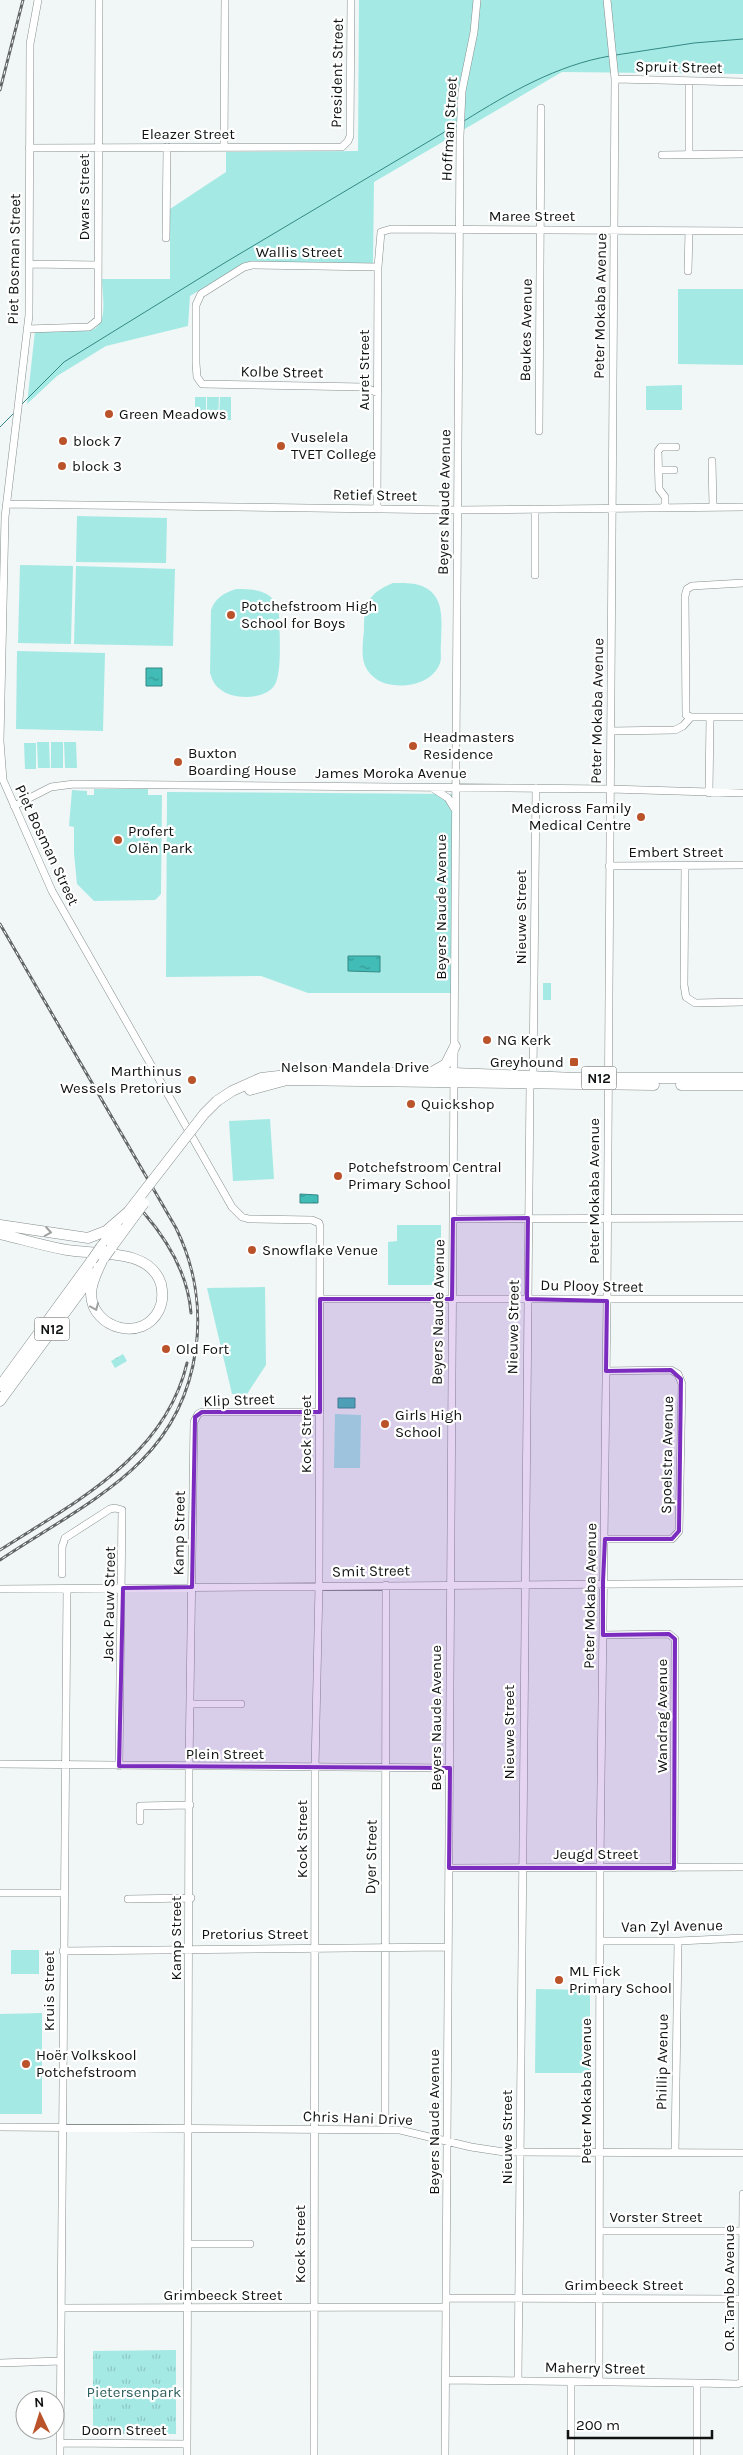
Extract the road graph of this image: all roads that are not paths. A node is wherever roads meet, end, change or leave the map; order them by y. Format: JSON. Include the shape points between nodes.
{"nodes":[{"id":1,"x":38,"y":0,"type":"edge"},
{"id":2,"x":99,"y":0,"type":"edge"},
{"id":3,"x":225,"y":0,"type":"edge"},
{"id":4,"x":351,"y":0,"type":"edge"},
{"id":5,"x":477,"y":0,"type":"edge"},
{"id":6,"x":607,"y":0,"type":"edge"},
{"id":7,"x":615,"y":79,"type":"junction"},
{"id":8,"x":688,"y":82,"type":"junction"},
{"id":9,"x":743,"y":82,"type":"edge"},
{"id":10,"x":540,"y":108,"type":"dead end"},
{"id":11,"x":345,"y":144,"type":"joint"},
{"id":12,"x":167,"y":147,"type":"junction"},
{"id":13,"x":29,"y":148,"type":"junction"},
{"id":14,"x":98,"y":148,"type":"junction"},
{"id":15,"x":224,"y":148,"type":"junction"},
{"id":16,"x":689,"y":154,"type":"junction"},
{"id":17,"x":743,"y":154,"type":"edge"},
{"id":18,"x":662,"y":155,"type":"dead end"},
{"id":19,"x":460,"y":230,"type":"junction"},
{"id":20,"x":541,"y":230,"type":"junction"},
{"id":21,"x":614,"y":230,"type":"junction"},
{"id":22,"x":689,"y":231,"type":"junction"},
{"id":23,"x":743,"y":231,"type":"edge"},
{"id":24,"x":381,"y":232,"type":"joint"},
{"id":25,"x":166,"y":238,"type":"dead end"},
{"id":26,"x":29,"y":264,"type":"junction"},
{"id":27,"x":98,"y":265,"type":"junction"},
{"id":28,"x":378,"y":266,"type":"junction"},
{"id":29,"x":688,"y":271,"type":"dead end"},
{"id":30,"x":28,"y":329,"type":"junction"},
{"id":31,"x":378,"y":380,"type":"junction"},
{"id":32,"x":200,"y":383,"type":"joint"},
{"id":33,"x":364,"y":386,"type":"junction"},
{"id":34,"x":378,"y":393,"type":"junction"},
{"id":35,"x":539,"y":431,"type":"dead end"},
{"id":36,"x":676,"y":446,"type":"dead end"},
{"id":37,"x":712,"y":461,"type":"dead end"},
{"id":38,"x":659,"y":470,"type":"junction"},
{"id":39,"x":674,"y":470,"type":"dead end"},
{"id":40,"x":7,"y":504,"type":"junction"},
{"id":41,"x":713,"y":507,"type":"junction"},
{"id":42,"x":743,"y":507,"type":"edge"},
{"id":43,"x":612,"y":508,"type":"junction"},
{"id":44,"x":666,"y":508,"type":"junction"},
{"id":45,"x":377,"y":509,"type":"junction"},
{"id":46,"x":535,"y":509,"type":"junction"},
{"id":47,"x":443,"y":510,"type":"junction"},
{"id":48,"x":457,"y":510,"type":"junction"},
{"id":49,"x":457,"y":525,"type":"junction"},
{"id":50,"x":535,"y":575,"type":"dead end"},
{"id":51,"x":743,"y":583,"type":"edge"},
{"id":52,"x":691,"y":717,"type":"junction"},
{"id":53,"x":743,"y":717,"type":"edge"},
{"id":54,"x":710,"y":718,"type":"junction"},
{"id":55,"x":610,"y":731,"type":"junction"},
{"id":56,"x":430,"y":787,"type":"junction"},
{"id":57,"x":456,"y":788,"type":"junction"},
{"id":58,"x":536,"y":788,"type":"junction"},
{"id":59,"x":610,"y":789,"type":"junction"},
{"id":60,"x":709,"y":793,"type":"junction"},
{"id":61,"x":743,"y":793,"type":"edge"},
{"id":62,"x":14,"y":806,"type":"junction"},
{"id":63,"x":456,"y":814,"type":"junction"},
{"id":64,"x":743,"y":865,"type":"edge"},
{"id":65,"x":609,"y":866,"type":"junction"},
{"id":66,"x":685,"y":866,"type":"junction"},
{"id":67,"x":743,"y":1002,"type":"edge"},
{"id":68,"x":455,"y":1046,"type":"junction"},
{"id":69,"x":432,"y":1073,"type":"junction"},
{"id":70,"x":455,"y":1077,"type":"junction"},
{"id":71,"x":743,"y":1078,"type":"edge"},
{"id":72,"x":531,"y":1081,"type":"junction"},
{"id":73,"x":608,"y":1082,"type":"junction"},
{"id":74,"x":743,"y":1085,"type":"edge"},
{"id":75,"x":218,"y":1105,"type":"junction"},
{"id":76,"x":130,"y":1215,"type":"junction"},
{"id":77,"x":528,"y":1218,"type":"junction"},
{"id":78,"x":743,"y":1218,"type":"edge"},
{"id":79,"x":453,"y":1219,"type":"junction"},
{"id":80,"x":607,"y":1219,"type":"junction"},
{"id":81,"x":319,"y":1224,"type":"joint"},
{"id":82,"x":0,"y":1225,"type":"edge"},
{"id":83,"x":0,"y":1234,"type":"edge"},
{"id":84,"x":99,"y":1260,"type":"junction"},
{"id":85,"x":320,"y":1299,"type":"junction"},
{"id":86,"x":452,"y":1299,"type":"junction"},
{"id":87,"x":527,"y":1299,"type":"junction"},
{"id":88,"x":743,"y":1300,"type":"edge"},
{"id":89,"x":607,"y":1301,"type":"junction"},
{"id":90,"x":606,"y":1371,"type":"junction"},
{"id":91,"x":0,"y":1386,"type":"edge"},
{"id":92,"x":0,"y":1400,"type":"edge"},
{"id":93,"x":320,"y":1412,"type":"junction"},
{"id":94,"x":194,"y":1422,"type":"joint"},
{"id":95,"x":605,"y":1539,"type":"junction"},
{"id":96,"x":62,"y":1574,"type":"dead end"},
{"id":97,"x":603,"y":1582,"type":"junction"},
{"id":98,"x":524,"y":1583,"type":"junction"},
{"id":99,"x":743,"y":1583,"type":"edge"},
{"id":100,"x":450,"y":1584,"type":"junction"},
{"id":101,"x":386,"y":1585,"type":"junction"},
{"id":102,"x":319,"y":1586,"type":"junction"},
{"id":103,"x":192,"y":1587,"type":"junction"},
{"id":104,"x":66,"y":1588,"type":"junction"},
{"id":105,"x":123,"y":1588,"type":"junction"},
{"id":106,"x":0,"y":1589,"type":"edge"},
{"id":107,"x":603,"y":1634,"type":"junction"},
{"id":108,"x":190,"y":1704,"type":"junction"},
{"id":109,"x":241,"y":1704,"type":"dead end"},
{"id":110,"x":0,"y":1764,"type":"edge"},
{"id":111,"x":66,"y":1765,"type":"junction"},
{"id":112,"x":119,"y":1766,"type":"junction"},
{"id":113,"x":190,"y":1767,"type":"junction"},
{"id":114,"x":386,"y":1767,"type":"junction"},
{"id":115,"x":315,"y":1768,"type":"junction"},
{"id":116,"x":450,"y":1768,"type":"junction"},
{"id":117,"x":190,"y":1805,"type":"junction"},
{"id":118,"x":140,"y":1821,"type":"dead end"},
{"id":119,"x":743,"y":1867,"type":"edge"},
{"id":120,"x":449,"y":1868,"type":"junction"},
{"id":121,"x":522,"y":1868,"type":"junction"},
{"id":122,"x":600,"y":1868,"type":"junction"},
{"id":123,"x":674,"y":1868,"type":"junction"},
{"id":124,"x":0,"y":1893,"type":"edge"},
{"id":125,"x":64,"y":1893,"type":"junction"},
{"id":126,"x":191,"y":1898,"type":"junction"},
{"id":127,"x":128,"y":1899,"type":"dead end"},
{"id":128,"x":743,"y":1938,"type":"edge"},
{"id":129,"x":601,"y":1941,"type":"junction"},
{"id":130,"x":678,"y":1941,"type":"junction"},
{"id":131,"x":448,"y":1947,"type":"junction"},
{"id":132,"x":190,"y":1948,"type":"junction"},
{"id":133,"x":316,"y":1948,"type":"junction"},
{"id":134,"x":384,"y":1948,"type":"junction"},
{"id":135,"x":63,"y":1951,"type":"junction"},
{"id":136,"x":0,"y":2127,"type":"edge"},
{"id":137,"x":62,"y":2128,"type":"junction"},
{"id":138,"x":189,"y":2129,"type":"junction"},
{"id":139,"x":314,"y":2130,"type":"junction"},
{"id":140,"x":385,"y":2130,"type":"junction"},
{"id":141,"x":448,"y":2140,"type":"junction"},
{"id":142,"x":521,"y":2152,"type":"junction"},
{"id":143,"x":600,"y":2152,"type":"junction"},
{"id":144,"x":675,"y":2153,"type":"junction"},
{"id":145,"x":743,"y":2153,"type":"edge"},
{"id":146,"x":743,"y":2194,"type":"edge"},
{"id":147,"x":600,"y":2231,"type":"junction"},
{"id":148,"x":742,"y":2231,"type":"edge"},
{"id":149,"x":188,"y":2244,"type":"junction"},
{"id":150,"x":250,"y":2244,"type":"dead end"},
{"id":151,"x":446,"y":2298,"type":"junction"},
{"id":152,"x":519,"y":2299,"type":"junction"},
{"id":153,"x":599,"y":2299,"type":"junction"},
{"id":154,"x":743,"y":2299,"type":"edge"},
{"id":155,"x":446,"y":2307,"type":"junction"},
{"id":156,"x":61,"y":2308,"type":"junction"},
{"id":157,"x":188,"y":2308,"type":"junction"},
{"id":158,"x":314,"y":2308,"type":"junction"},
{"id":159,"x":61,"y":2362,"type":"junction"},
{"id":160,"x":0,"y":2363,"type":"edge"},
{"id":161,"x":446,"y":2380,"type":"junction"},
{"id":162,"x":518,"y":2380,"type":"junction"},
{"id":163,"x":571,"y":2382,"type":"junction"},
{"id":164,"x":599,"y":2382,"type":"junction"},
{"id":165,"x":743,"y":2382,"type":"edge"},
{"id":166,"x":697,"y":2384,"type":"junction"},
{"id":167,"x":60,"y":2443,"type":"junction"},
{"id":168,"x":187,"y":2444,"type":"junction"},
{"id":169,"x":60,"y":2455,"type":"edge"},
{"id":170,"x":187,"y":2455,"type":"edge"},
{"id":171,"x":314,"y":2455,"type":"edge"},
{"id":172,"x":445,"y":2455,"type":"edge"},
{"id":173,"x":571,"y":2455,"type":"edge"},
{"id":174,"x":697,"y":2455,"type":"edge"}],
"edges":[{"from":1,"to":13,"type":"street","name":"Piet Bosman Street","via":[[30,44]]},
{"from":2,"to":14,"type":"street","name":"Dwars Street"},
{"from":3,"to":15,"type":"street"},
{"from":4,"to":11,"type":"street","name":"President Street","via":[[350,136]]},
{"from":5,"to":19,"type":"street","name":"Hoffman Street","via":[[460,118]]},
{"from":6,"to":7,"type":"street","name":"Peter Mokaba Avenue"},
{"from":7,"to":8,"type":"street","name":"Spruit Street"},
{"from":7,"to":21,"type":"street","name":"Peter Mokaba Avenue"},
{"from":8,"to":9,"type":"street","name":"Spruit Street"},
{"from":8,"to":16,"type":"street"},
{"from":10,"to":20,"type":"street","name":"Beukes Avenue"},
{"from":11,"to":15,"type":"street","name":"Eleazer Street","via":[[336,148]]},
{"from":12,"to":14,"type":"street","name":"Eleazer Street"},
{"from":12,"to":15,"type":"street","name":"Eleazer Street"},
{"from":12,"to":25,"type":"street"},
{"from":13,"to":14,"type":"street","name":"Eleazer Street"},
{"from":13,"to":26,"type":"street","name":"Piet Bosman Street"},
{"from":14,"to":27,"type":"street","name":"Dwars Street"},
{"from":16,"to":17,"type":"street"},
{"from":16,"to":18,"type":"street"},
{"from":19,"to":20,"type":"street","name":"Maree Street"},
{"from":19,"to":24,"type":"street","name":"Maree Street","via":[[391,229]]},
{"from":19,"to":48,"type":"street","name":"Beyers Naude Avenue"},
{"from":20,"to":21,"type":"street","name":"Maree Street"},
{"from":20,"to":35,"type":"street","name":"Beukes Avenue"},
{"from":21,"to":22,"type":"street","name":"Maree Street"},
{"from":21,"to":43,"type":"street","name":"Peter Mokaba Avenue"},
{"from":22,"to":23,"type":"street","name":"Maree Street"},
{"from":22,"to":29,"type":"street"},
{"from":24,"to":28,"type":"street","name":"Auret Street"},
{"from":26,"to":27,"type":"street"},
{"from":26,"to":30,"type":"street","name":"Piet Bosman Street"},
{"from":27,"to":30,"type":"street","name":"Dwars Street","via":[[96,323],[81,328]]},
{"from":28,"to":31,"type":"street","name":"Auret Street"},
{"from":28,"to":32,"type":"street","name":"Wallis Street","via":[[247,266],[199,296],[196,305],[196,363]]},
{"from":30,"to":40,"type":"street","name":"Piet Bosman Street"},
{"from":31,"to":33,"type":"street","name":"Kolbe Street"},
{"from":31,"to":34,"type":"street","name":"Auret Street"},
{"from":32,"to":33,"type":"street","name":"Kolbe Street"},
{"from":33,"to":34,"type":"street","name":"Kolbe Street"},
{"from":34,"to":45,"type":"street","name":"Auret Street"},
{"from":36,"to":38,"type":"street","via":[[659,448]]},
{"from":37,"to":41,"type":"street"},
{"from":38,"to":39,"type":"street"},
{"from":38,"to":44,"type":"street","via":[[659,491],[665,496]]},
{"from":40,"to":45,"type":"street","name":"Retief Street"},
{"from":40,"to":62,"type":"street","name":"Piet Bosman Street","via":[[0,758],[4,786]]},
{"from":41,"to":42,"type":"street","name":"Retief Street"},
{"from":41,"to":44,"type":"street","name":"Retief Street"},
{"from":43,"to":44,"type":"street","name":"Retief Street"},
{"from":43,"to":46,"type":"street","name":"Retief Street"},
{"from":43,"to":55,"type":"street","name":"Peter Mokaba Avenue"},
{"from":45,"to":47,"type":"street","name":"Retief Street"},
{"from":46,"to":48,"type":"street","name":"Retief Street"},
{"from":46,"to":50,"type":"street"},
{"from":47,"to":48,"type":"street","name":"Retief Street"},
{"from":47,"to":49,"type":"street"},
{"from":48,"to":49,"type":"street","name":"Beyers Naude Avenue"},
{"from":49,"to":57,"type":"street","name":"Beyers Naude Avenue"},
{"from":51,"to":52,"type":"street","via":[[687,589],[685,707],[686,715]]},
{"from":52,"to":54,"type":"street"},
{"from":52,"to":55,"type":"street","via":[[675,730]]},
{"from":53,"to":54,"type":"street"},
{"from":54,"to":60,"type":"street"},
{"from":55,"to":59,"type":"street","name":"Peter Mokaba Avenue"},
{"from":56,"to":57,"type":"street","name":"James Moroka Avenue"},
{"from":56,"to":62,"type":"street","name":"James Moroka Avenue","via":[[74,784],[51,787]]},
{"from":56,"to":63,"type":"street","via":[[448,798]]},
{"from":57,"to":58,"type":"street","name":"James Moroka Avenue"},
{"from":57,"to":63,"type":"street","name":"Beyers Naude Avenue"},
{"from":58,"to":59,"type":"street","name":"James Moroka Avenue"},
{"from":58,"to":72,"type":"street","name":"Nieuwe Street"},
{"from":59,"to":60,"type":"street","name":"James Moroka Avenue"},
{"from":59,"to":65,"type":"street","name":"Peter Mokaba Avenue"},
{"from":60,"to":61,"type":"street","name":"James Moroka Avenue"},
{"from":62,"to":81,"type":"street","name":"Piet Bosman Street","via":[[52,891],[232,1207],[249,1219],[308,1220]]},
{"from":63,"to":68,"type":"street","name":"Beyers Naude Avenue"},
{"from":64,"to":66,"type":"street","name":"Embert Street"},
{"from":65,"to":66,"type":"street","name":"Embert Street"},
{"from":65,"to":73,"type":"street","name":"Peter Mokaba Avenue"},
{"from":66,"to":67,"type":"street","via":[[686,997],[695,1003]]},
{"from":68,"to":69,"type":"highway","via":[[446,1064]]},
{"from":68,"to":70,"type":"street","name":"Beyers Naude Avenue"},
{"from":69,"to":70,"type":"highway","name":"Nelson Mandela Drive","number":"N12"},
{"from":69,"to":75,"type":"highway","name":"Nelson Mandela Drive","number":"N12","via":[[280,1074],[244,1085]]},
{"from":70,"to":72,"type":"highway","name":"Nelson Mandela Drive","number":"N12"},
{"from":70,"to":75,"type":"highway","name":"Nelson Mandela Drive","number":"N12","via":[[287,1080],[250,1089]]},
{"from":70,"to":79,"type":"street","name":"Beyers Naude Avenue"},
{"from":71,"to":73,"type":"highway","name":"Nelson Mandela Drive","number":"N12"},
{"from":72,"to":73,"type":"highway","name":"Nelson Mandela Drive","number":"N12"},
{"from":72,"to":77,"type":"street","name":"Nieuwe Street"},
{"from":73,"to":74,"type":"highway","name":"Nelson Mandela Drive","number":"N12"},
{"from":73,"to":80,"type":"street","name":"Peter Mokaba Avenue"},
{"from":75,"to":76,"type":"highway","name":"Nelson Mandela Drive","number":"N12","bridge":true},
{"from":82,"to":76,"type":"highway","one_way":true,"via":[[88,1238],[106,1231]]},
{"from":76,"to":84,"type":"highway","name":"Nelson Mandela Drive","number":"N12","bridge":true},
{"from":77,"to":79,"type":"street"},
{"from":77,"to":80,"type":"street"},
{"from":77,"to":87,"type":"street","name":"Nieuwe Street"},
{"from":78,"to":80,"type":"street"},
{"from":79,"to":86,"type":"street","name":"Beyers Naude Avenue"},
{"from":80,"to":89,"type":"street","name":"Peter Mokaba Avenue"},
{"from":81,"to":85,"type":"street","name":"Kock Street"},
{"from":84,"to":83,"type":"highway","one_way":true,"via":[[91,1292],[93,1306],[100,1317],[127,1330],[150,1322],[160,1310],[162,1294],[156,1274],[142,1261],[66,1250]]},
{"from":84,"to":91,"type":"highway","name":"Nelson Mandela Drive","number":"N12"},
{"from":84,"to":92,"type":"highway","name":"Nelson Mandela Drive","number":"N12"},
{"from":85,"to":86,"type":"street","name":"Du Plooy Street"},
{"from":85,"to":93,"type":"street","name":"Kock Street"},
{"from":86,"to":87,"type":"street","name":"Du Plooy Street"},
{"from":86,"to":100,"type":"street","name":"Beyers Naude Avenue"},
{"from":87,"to":89,"type":"street","name":"Du Plooy Street"},
{"from":87,"to":98,"type":"street","name":"Nieuwe Street"},
{"from":88,"to":89,"type":"street","name":"Du Plooy Street"},
{"from":89,"to":90,"type":"street","name":"Peter Mokaba Avenue"},
{"from":90,"to":95,"type":"street","name":"Peter Mokaba Avenue"},
{"from":90,"to":95,"type":"street","name":"Spoelstra Avenue","via":[[676,1371],[682,1384],[682,1403],[679,1531],[672,1539]]},
{"from":93,"to":94,"type":"street","name":"Klip Street","via":[[202,1412]]},
{"from":93,"to":102,"type":"street","name":"Kock Street"},
{"from":94,"to":103,"type":"street","name":"Kamp Street"},
{"from":95,"to":97,"type":"street","name":"Peter Mokaba Avenue"},
{"from":96,"to":105,"type":"street","name":"Jack Pauw Street","via":[[65,1538],[115,1508],[122,1510]]},
{"from":97,"to":98,"type":"street","name":"Smit Street"},
{"from":97,"to":99,"type":"street","name":"Smit Street"},
{"from":97,"to":107,"type":"street","name":"Peter Mokaba Avenue"},
{"from":98,"to":100,"type":"street","name":"Smit Street"},
{"from":98,"to":121,"type":"street","name":"Nieuwe Street"},
{"from":100,"to":101,"type":"street","name":"Smit Street"},
{"from":100,"to":116,"type":"street","name":"Beyers Naude Avenue"},
{"from":101,"to":102,"type":"street","name":"Smit Street"},
{"from":101,"to":114,"type":"street","name":"Dyer Street"},
{"from":102,"to":103,"type":"street","name":"Smit Street"},
{"from":102,"to":115,"type":"street","name":"Kock Street"},
{"from":103,"to":105,"type":"street","name":"Smit Street"},
{"from":103,"to":108,"type":"street","name":"Kamp Street"},
{"from":104,"to":105,"type":"street","name":"Smit Street"},
{"from":104,"to":106,"type":"street","name":"Smit Street"},
{"from":104,"to":111,"type":"street","name":"Kruis Street"},
{"from":105,"to":112,"type":"street","name":"Jack Pauw Street"},
{"from":107,"to":122,"type":"street","name":"Peter Mokaba Avenue"},
{"from":107,"to":123,"type":"street","name":"Wandrag Avenue","via":[[669,1634],[675,1639]]},
{"from":108,"to":109,"type":"street"},
{"from":108,"to":113,"type":"street","name":"Kamp Street"},
{"from":110,"to":111,"type":"street","name":"Plein Street"},
{"from":111,"to":112,"type":"street","name":"Plein Street"},
{"from":111,"to":125,"type":"street","name":"Kruis Street"},
{"from":112,"to":113,"type":"street","name":"Plein Street"},
{"from":113,"to":115,"type":"street","name":"Plein Street"},
{"from":113,"to":117,"type":"street","name":"Kamp Street"},
{"from":114,"to":115,"type":"street","name":"Plein Street"},
{"from":114,"to":116,"type":"street","name":"Plein Street"},
{"from":114,"to":134,"type":"street","name":"Dyer Street"},
{"from":115,"to":133,"type":"street","name":"Kock Street"},
{"from":116,"to":120,"type":"street","name":"Beyers Naude Avenue"},
{"from":117,"to":118,"type":"street","via":[[140,1806]]},
{"from":117,"to":126,"type":"street","name":"Kamp Street"},
{"from":119,"to":123,"type":"street","name":"Jeugd Street"},
{"from":120,"to":121,"type":"street","name":"Jeugd Street"},
{"from":120,"to":131,"type":"street","name":"Beyers Naude Avenue"},
{"from":121,"to":122,"type":"street","name":"Jeugd Street"},
{"from":121,"to":142,"type":"street","name":"Nieuwe Street"},
{"from":122,"to":123,"type":"street","name":"Jeugd Street"},
{"from":122,"to":129,"type":"street","name":"Peter Mokaba Avenue"},
{"from":124,"to":125,"type":"street"},
{"from":125,"to":135,"type":"street","name":"Kruis Street"},
{"from":126,"to":127,"type":"street"},
{"from":126,"to":132,"type":"street","name":"Kamp Street"},
{"from":128,"to":130,"type":"street","name":"Van Zyl Avenue"},
{"from":129,"to":130,"type":"street","name":"Van Zyl Avenue"},
{"from":129,"to":143,"type":"street","name":"Peter Mokaba Avenue"},
{"from":130,"to":144,"type":"street","name":"Phillip Avenue"},
{"from":131,"to":134,"type":"street","name":"Pretorius Street"},
{"from":131,"to":141,"type":"street","name":"Beyers Naude Avenue"},
{"from":132,"to":133,"type":"street","name":"Pretorius Street"},
{"from":132,"to":135,"type":"street","name":"Pretorius Street"},
{"from":132,"to":138,"type":"street","name":"Kamp Street"},
{"from":133,"to":134,"type":"street","name":"Pretorius Street"},
{"from":133,"to":139,"type":"street","name":"Kock Street"},
{"from":134,"to":140,"type":"street","name":"Dyer Street"},
{"from":135,"to":137,"type":"street","name":"Kruis Street"},
{"from":136,"to":137,"type":"street","name":"Chris Hani Drive"},
{"from":137,"to":138,"type":"street","name":"Chris Hani Drive"},
{"from":137,"to":156,"type":"street","name":"Kruis Street"},
{"from":138,"to":139,"type":"street","name":"Chris Hani Drive"},
{"from":138,"to":149,"type":"street","name":"Kamp Street"},
{"from":139,"to":140,"type":"street","name":"Chris Hani Drive"},
{"from":139,"to":158,"type":"street","name":"Kock Street"},
{"from":140,"to":141,"type":"street","name":"Chris Hani Drive","via":[[414,2132]]},
{"from":141,"to":142,"type":"street","name":"Chris Hani Drive","via":[[487,2150]]},
{"from":141,"to":151,"type":"street","name":"Beyers Naude Avenue"},
{"from":142,"to":143,"type":"street","name":"Chris Hani Drive"},
{"from":142,"to":152,"type":"street","name":"Nieuwe Street"},
{"from":143,"to":144,"type":"street","name":"Chris Hani Drive"},
{"from":143,"to":147,"type":"street","name":"Peter Mokaba Avenue"},
{"from":144,"to":145,"type":"street","name":"Chris Hani Drive"},
{"from":146,"to":148,"type":"street","name":"O.R. Tambo Avenue"},
{"from":147,"to":148,"type":"street","name":"Vorster Street"},
{"from":147,"to":153,"type":"street","name":"Peter Mokaba Avenue"},
{"from":148,"to":154,"type":"street","name":"O.R. Tambo Avenue"},
{"from":149,"to":150,"type":"street"},
{"from":149,"to":157,"type":"street","name":"Kamp Street"},
{"from":151,"to":152,"type":"street","name":"Grimbeeck Street"},
{"from":151,"to":155,"type":"street","name":"Beyers Naude Avenue"},
{"from":152,"to":153,"type":"street","name":"Grimbeeck Street"},
{"from":152,"to":162,"type":"street","name":"Nieuwe Street"},
{"from":153,"to":154,"type":"street","name":"Grimbeeck Street"},
{"from":153,"to":164,"type":"street","name":"Peter Mokaba Avenue"},
{"from":154,"to":165,"type":"street","name":"O.R. Tambo Avenue"},
{"from":155,"to":158,"type":"street","name":"Grimbeeck Street"},
{"from":155,"to":161,"type":"street","name":"Beyers Naude Avenue"},
{"from":156,"to":157,"type":"street","name":"Grimbeeck Street"},
{"from":156,"to":159,"type":"street","name":"Kruis Street"},
{"from":157,"to":158,"type":"street","name":"Grimbeeck Street"},
{"from":157,"to":168,"type":"street","name":"Kamp Street"},
{"from":158,"to":171,"type":"street","name":"Kock Street"},
{"from":159,"to":160,"type":"street"},
{"from":159,"to":167,"type":"street","name":"Kruis Street"},
{"from":161,"to":162,"type":"street","name":"Maherry Street"},
{"from":161,"to":172,"type":"street","name":"Beyers Naude Avenue"},
{"from":162,"to":163,"type":"street","name":"Maherry Street"},
{"from":163,"to":164,"type":"street","name":"Maherry Street"},
{"from":163,"to":173,"type":"street"},
{"from":164,"to":166,"type":"street","name":"Maherry Street"},
{"from":165,"to":166,"type":"street","name":"Maherry Street"},
{"from":166,"to":174,"type":"street"},
{"from":167,"to":168,"type":"street","name":"Doorn Street"},
{"from":167,"to":169,"type":"street","name":"Kruis Street"},
{"from":168,"to":170,"type":"street","name":"Kamp Street"}]}
